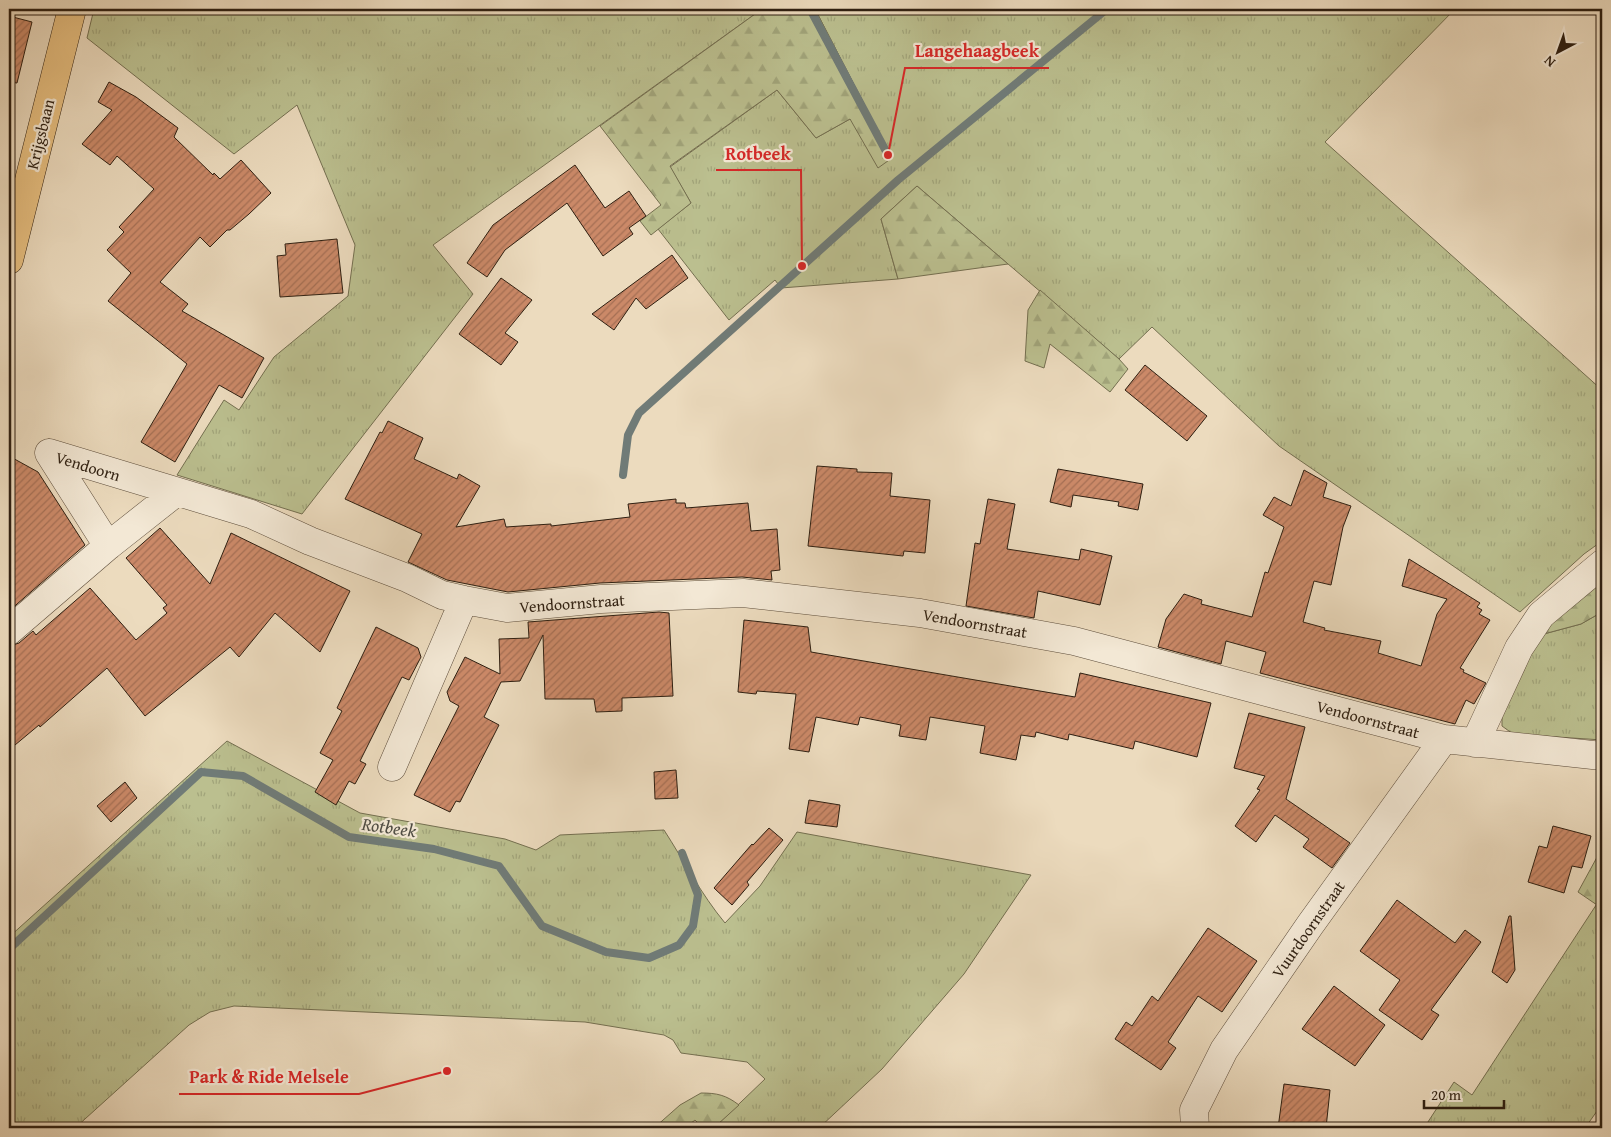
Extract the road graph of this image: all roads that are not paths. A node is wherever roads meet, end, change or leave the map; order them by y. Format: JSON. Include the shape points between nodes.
{"nodes":[{"id":1,"x":72,"y":9,"type":"edge"},
{"id":2,"x":9,"y":260,"type":"edge"},
{"id":3,"x":175,"y":493,"type":"junction"},
{"id":4,"x":251,"y":514,"type":"joint"},
{"id":5,"x":108,"y":546,"type":"junction"},
{"id":6,"x":1602,"y":564,"type":"edge"},
{"id":7,"x":464,"y":600,"type":"junction"},
{"id":8,"x":9,"y":631,"type":"edge"},
{"id":9,"x":1444,"y":739,"type":"junction"},
{"id":10,"x":1475,"y":743,"type":"junction"},
{"id":11,"x":1602,"y":756,"type":"edge"},
{"id":12,"x":392,"y":767,"type":"dead end"},
{"id":13,"x":1195,"y":1128,"type":"edge"}],
"edges":[{"from":1,"to":2,"type":"main road","name":"Krijgsbaan"},
{"from":3,"to":4,"type":"street","name":"Vendoorn"},
{"from":3,"to":5,"type":"street"},
{"from":3,"to":5,"type":"street","name":"Vendoorn","via":[[49,453]]},
{"from":4,"to":7,"type":"street","name":"Vendoornstraat","via":[[442,595]]},
{"from":5,"to":8,"type":"street"},
{"from":6,"to":10,"type":"street","via":[[1541,616],[1519,648]]},
{"from":7,"to":9,"type":"street","name":"Vendoornstraat","via":[[507,608],[600,599],[743,593],[920,613],[1074,641]]},
{"from":7,"to":12,"type":"street"},
{"from":9,"to":10,"type":"street","name":"Vendoornstraat"},
{"from":9,"to":13,"type":"street","name":"Vuurdoornstraat","via":[[1224,1050],[1194,1110]]},
{"from":10,"to":11,"type":"street","name":"Vendoornstraat"}]}
